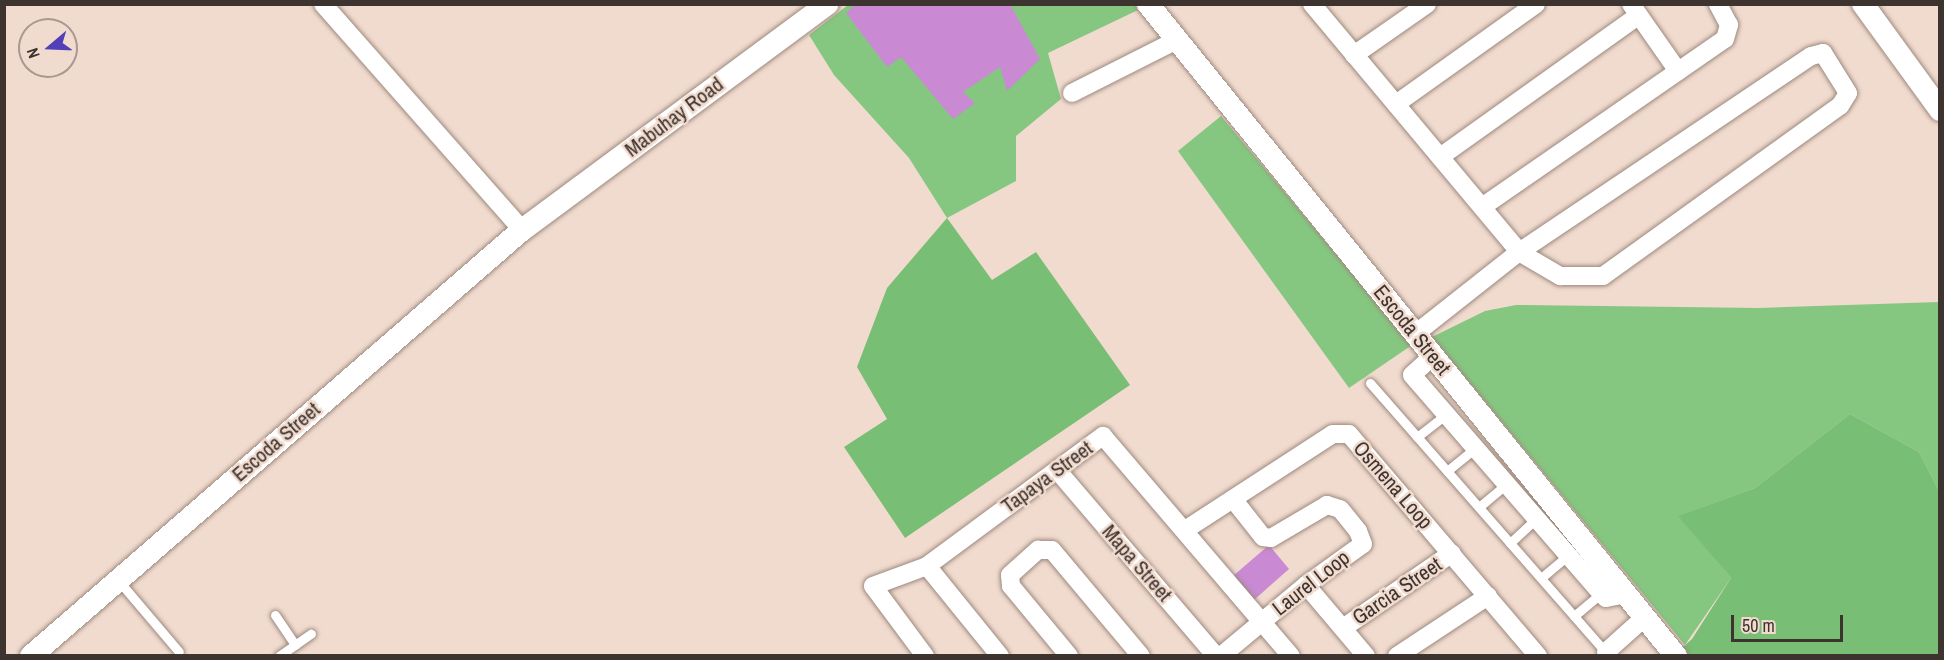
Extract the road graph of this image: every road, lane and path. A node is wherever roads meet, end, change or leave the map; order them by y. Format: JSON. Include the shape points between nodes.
{"nodes":[{"id":1,"x":323,"y":4,"type":"edge"},
{"id":2,"x":827,"y":4,"type":"edge"},
{"id":3,"x":1148,"y":4,"type":"edge"},
{"id":4,"x":1427,"y":4,"type":"edge"},
{"id":5,"x":1536,"y":4,"type":"edge"},
{"id":6,"x":1718,"y":4,"type":"edge"},
{"id":7,"x":1863,"y":4,"type":"edge"},
{"id":8,"x":1318,"y":6,"type":"edge"},
{"id":9,"x":1635,"y":10,"type":"edge"},
{"id":10,"x":1177,"y":40,"type":"junction"},
{"id":11,"x":1354,"y":54,"type":"junction"},
{"id":12,"x":1678,"y":70,"type":"junction"},
{"id":13,"x":1072,"y":93,"type":"dead end"},
{"id":14,"x":1396,"y":104,"type":"junction"},
{"id":15,"x":1940,"y":110,"type":"edge"},
{"id":16,"x":1440,"y":157,"type":"junction"},
{"id":17,"x":1482,"y":207,"type":"junction"},
{"id":18,"x":522,"y":230,"type":"junction"},
{"id":19,"x":1519,"y":252,"type":"junction"},
{"id":20,"x":1415,"y":334,"type":"junction"},
{"id":21,"x":1433,"y":356,"type":"junction"},
{"id":22,"x":1370,"y":383,"type":"dead end"},
{"id":23,"x":1446,"y":414,"type":"junction"},
{"id":24,"x":1417,"y":437,"type":"junction"},
{"id":25,"x":1475,"y":448,"type":"junction"},
{"id":26,"x":1057,"y":470,"type":"junction"},
{"id":27,"x":1447,"y":471,"type":"junction"},
{"id":28,"x":1506,"y":485,"type":"junction"},
{"id":29,"x":1233,"y":499,"type":"junction"},
{"id":30,"x":1479,"y":507,"type":"junction"},
{"id":31,"x":1535,"y":520,"type":"junction"},
{"id":32,"x":1185,"y":530,"type":"junction"},
{"id":33,"x":1510,"y":543,"type":"junction"},
{"id":34,"x":1452,"y":553,"type":"junction"},
{"id":35,"x":1567,"y":556,"type":"junction"},
{"id":36,"x":927,"y":566,"type":"junction"},
{"id":37,"x":1541,"y":578,"type":"junction"},
{"id":38,"x":118,"y":580,"type":"junction"},
{"id":39,"x":1306,"y":585,"type":"junction"},
{"id":40,"x":1601,"y":593,"type":"junction"},
{"id":41,"x":1626,"y":594,"type":"junction"},
{"id":42,"x":1488,"y":596,"type":"junction"},
{"id":43,"x":275,"y":615,"type":"dead end"},
{"id":44,"x":1574,"y":616,"type":"junction"},
{"id":45,"x":1645,"y":617,"type":"junction"},
{"id":46,"x":1262,"y":621,"type":"junction"},
{"id":47,"x":1343,"y":628,"type":"junction"},
{"id":48,"x":311,"y":634,"type":"dead end"},
{"id":49,"x":295,"y":645,"type":"junction"},
{"id":50,"x":179,"y":652,"type":"dead end"},
{"id":51,"x":1528,"y":652,"type":"edge"},
{"id":52,"x":1607,"y":654,"type":"edge"},
{"id":53,"x":1140,"y":655,"type":"edge"},
{"id":54,"x":31,"y":656,"type":"edge"},
{"id":55,"x":279,"y":656,"type":"edge"},
{"id":56,"x":925,"y":656,"type":"edge"},
{"id":57,"x":1000,"y":656,"type":"edge"},
{"id":58,"x":1069,"y":656,"type":"edge"},
{"id":59,"x":1216,"y":656,"type":"edge"},
{"id":60,"x":1221,"y":656,"type":"edge"},
{"id":61,"x":1292,"y":656,"type":"edge"},
{"id":62,"x":1366,"y":656,"type":"edge"},
{"id":63,"x":1397,"y":656,"type":"edge"},
{"id":64,"x":1676,"y":656,"type":"edge"}],
"edges":[{"from":1,"to":18,"type":"street"},
{"from":2,"to":18,"type":"street","name":"Mabuhay Road"},
{"from":3,"to":10,"type":"street","name":"Escoda Street"},
{"from":4,"to":11,"type":"street"},
{"from":5,"to":14,"type":"street"},
{"from":6,"to":12,"type":"street","via":[[1729,33]]},
{"from":7,"to":15,"type":"street"},
{"from":8,"to":11,"type":"street"},
{"from":9,"to":12,"type":"street"},
{"from":9,"to":16,"type":"street"},
{"from":10,"to":13,"type":"street"},
{"from":10,"to":20,"type":"street","name":"Escoda Street"},
{"from":11,"to":14,"type":"street"},
{"from":12,"to":17,"type":"street"},
{"from":14,"to":16,"type":"street"},
{"from":16,"to":17,"type":"street"},
{"from":17,"to":19,"type":"street"},
{"from":18,"to":38,"type":"street","name":"Escoda Street"},
{"from":19,"to":19,"type":"street","via":[[1811,56],[1822,53],[1840,75],[1848,93],[1840,106],[1603,276],[1560,276]]},
{"from":19,"to":20,"type":"street"},
{"from":20,"to":21,"type":"street","name":"Escoda Street"},
{"from":21,"to":23,"type":"street","via":[[1412,375]]},
{"from":21,"to":41,"type":"street","name":"Escoda Street"},
{"from":22,"to":24,"type":"lane"},
{"from":23,"to":24,"type":"lane"},
{"from":23,"to":25,"type":"street"},
{"from":24,"to":27,"type":"lane"},
{"from":25,"to":27,"type":"lane"},
{"from":25,"to":28,"type":"street"},
{"from":26,"to":32,"type":"street","name":"Tapaya Street","via":[[1103,436]]},
{"from":26,"to":36,"type":"street","name":"Tapaya Street"},
{"from":26,"to":59,"type":"street","name":"Mapa Street"},
{"from":27,"to":30,"type":"lane"},
{"from":28,"to":30,"type":"lane"},
{"from":28,"to":31,"type":"street"},
{"from":29,"to":32,"type":"street","name":"Osmena Loop"},
{"from":29,"to":34,"type":"street","name":"Osmena Loop","via":[[1333,434],[1349,434]]},
{"from":29,"to":39,"type":"street","name":"Laurel Loop","via":[[1263,537],[1271,538],[1327,505],[1340,509],[1363,544]]},
{"from":30,"to":33,"type":"lane"},
{"from":31,"to":33,"type":"lane"},
{"from":31,"to":35,"type":"street"},
{"from":32,"to":46,"type":"street","name":"Tapaya Street"},
{"from":33,"to":37,"type":"lane"},
{"from":34,"to":42,"type":"street","name":"Osmena Loop"},
{"from":34,"to":47,"type":"street","name":"Garcia Street"},
{"from":35,"to":37,"type":"lane"},
{"from":35,"to":40,"type":"street"},
{"from":36,"to":56,"type":"street","name":"Tapaya Street","via":[[873,586]]},
{"from":36,"to":57,"type":"street"},
{"from":37,"to":44,"type":"lane"},
{"from":38,"to":50,"type":"lane"},
{"from":38,"to":54,"type":"street","name":"Escoda Street"},
{"from":39,"to":46,"type":"street","name":"Laurel Loop"},
{"from":39,"to":47,"type":"street"},
{"from":40,"to":41,"type":"street","via":[[1606,597]]},
{"from":40,"to":44,"type":"lane"},
{"from":41,"to":45,"type":"street","name":"Escoda Street"},
{"from":42,"to":51,"type":"street","name":"Osmena Loop"},
{"from":42,"to":63,"type":"street"},
{"from":43,"to":49,"type":"lane"},
{"from":44,"to":52,"type":"lane"},
{"from":45,"to":52,"type":"street"},
{"from":45,"to":64,"type":"street","name":"Escoda Street"},
{"from":46,"to":60,"type":"street","name":"Laurel Loop"},
{"from":46,"to":61,"type":"street","name":"Tapaya Street"},
{"from":47,"to":62,"type":"street"},
{"from":48,"to":49,"type":"lane"},
{"from":49,"to":55,"type":"lane"},
{"from":53,"to":58,"type":"street","via":[[1052,550],[1038,550],[1010,575],[1011,586]]}]}
